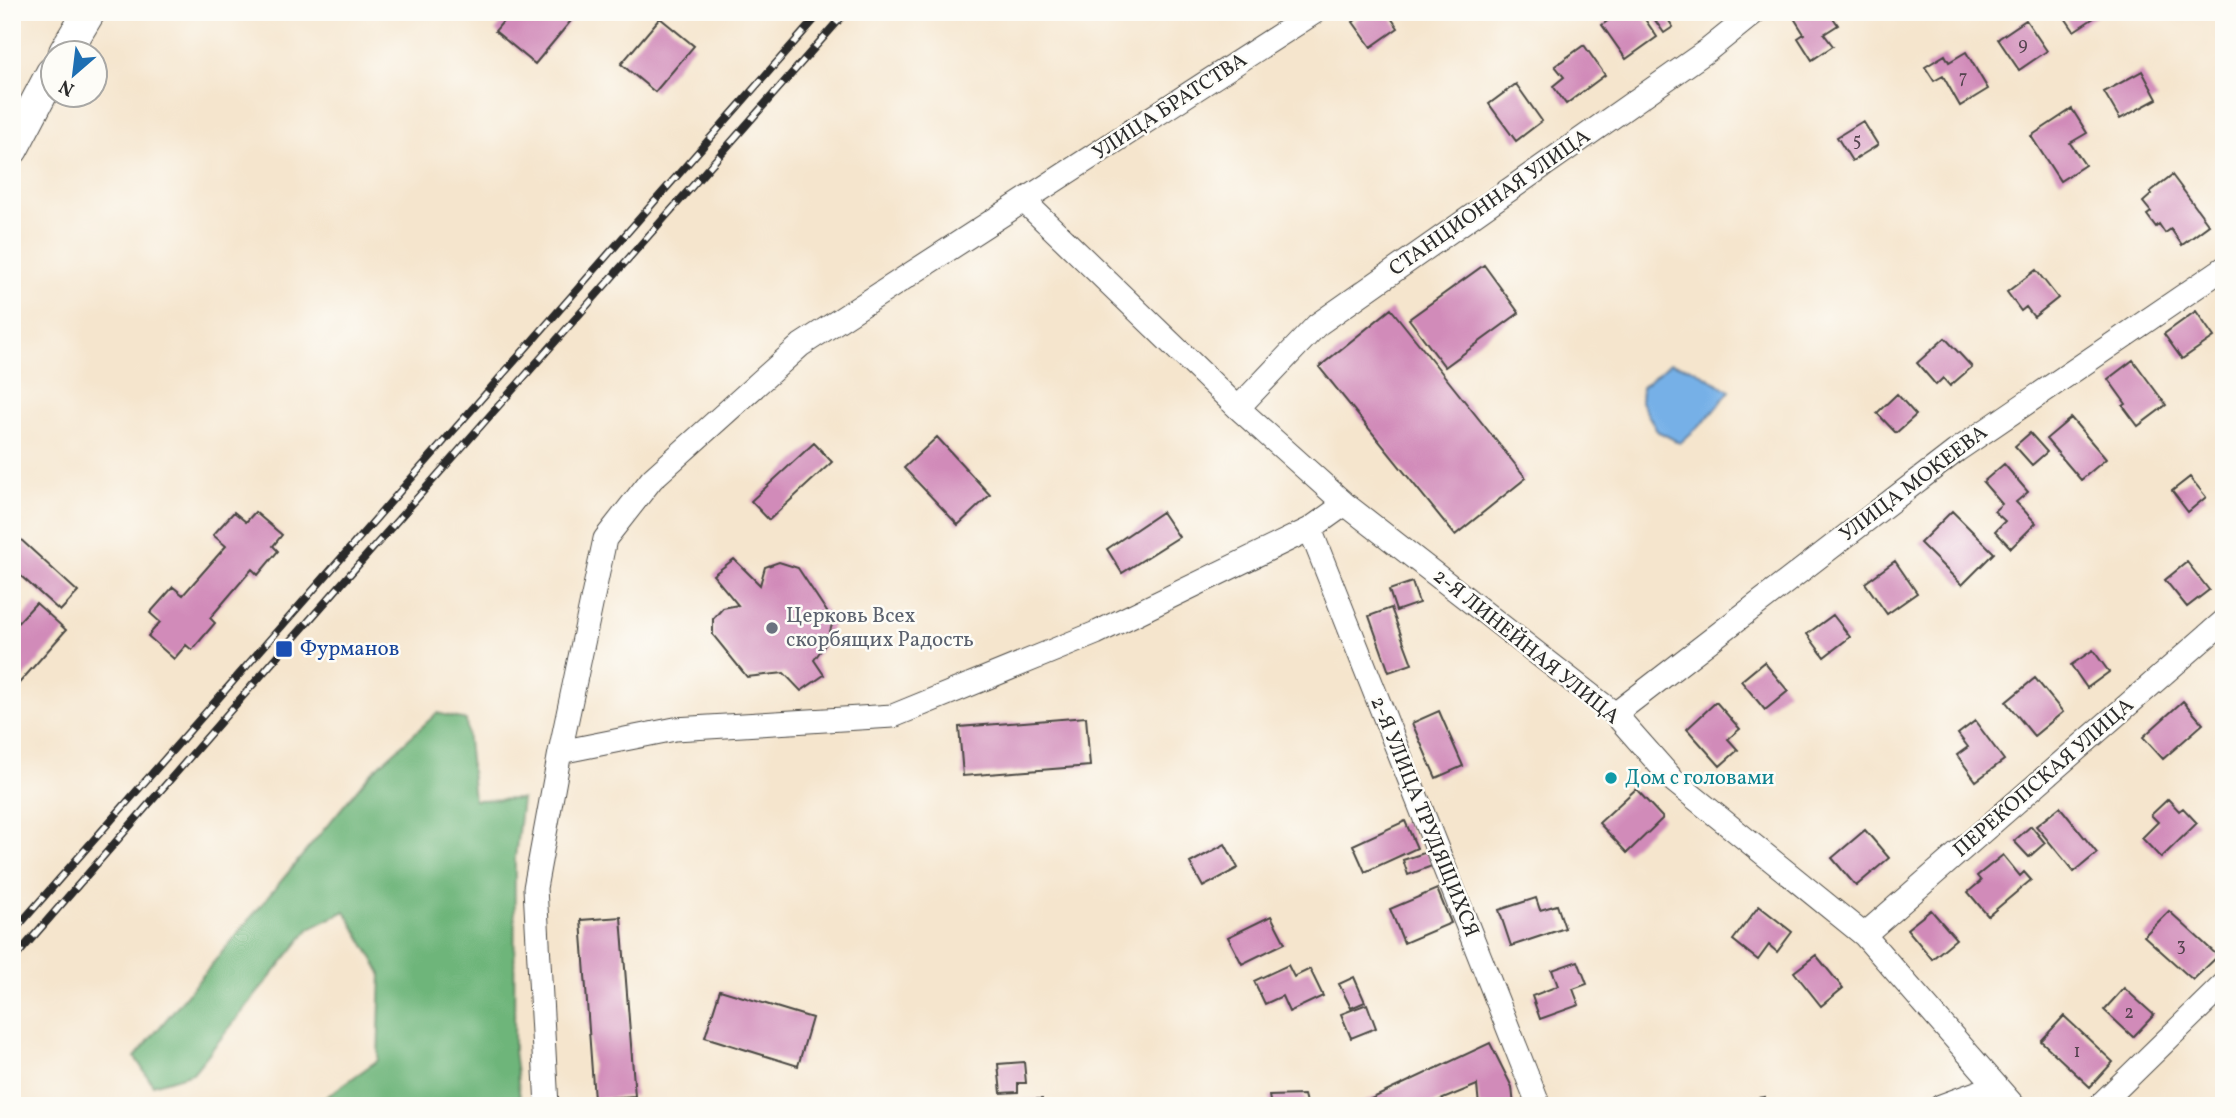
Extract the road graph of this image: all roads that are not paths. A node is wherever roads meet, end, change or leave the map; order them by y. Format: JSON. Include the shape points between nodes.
{"nodes":[{"id":1,"x":89,"y":12,"type":"edge"},
{"id":2,"x":1315,"y":12,"type":"edge"},
{"id":3,"x":1755,"y":12,"type":"edge"},
{"id":4,"x":73,"y":38,"type":"edge"},
{"id":5,"x":38,"y":100,"type":"edge"},
{"id":6,"x":12,"y":149,"type":"edge"},
{"id":7,"x":1024,"y":201,"type":"junction"},
{"id":8,"x":2224,"y":268,"type":"edge"},
{"id":9,"x":1238,"y":408,"type":"junction"},
{"id":10,"x":1345,"y":504,"type":"junction"},
{"id":11,"x":1310,"y":529,"type":"junction"},
{"id":12,"x":2224,"y":621,"type":"edge"},
{"id":13,"x":1615,"y":714,"type":"junction"},
{"id":14,"x":560,"y":752,"type":"junction"},
{"id":15,"x":1864,"y":935,"type":"junction"},
{"id":16,"x":2224,"y":984,"type":"edge"},
{"id":17,"x":1995,"y":1086,"type":"junction"},
{"id":18,"x":547,"y":1106,"type":"edge"},
{"id":19,"x":1539,"y":1106,"type":"edge"},
{"id":20,"x":1941,"y":1106,"type":"edge"},
{"id":21,"x":2014,"y":1106,"type":"edge"},
{"id":22,"x":2099,"y":1106,"type":"edge"}],
"edges":[{"from":1,"to":4,"type":"main road"},
{"from":2,"to":7,"type":"street","name":"УЛИЦА БРАТСТВА"},
{"from":3,"to":9,"type":"street","name":"СТАНЦИОННАЯ УЛИЦА","via":[[1317,326]]},
{"from":5,"to":6,"type":"main road"},
{"from":7,"to":9,"type":"street","name":"2-Я ЛИНЕЙНАЯ УЛИЦА"},
{"from":7,"to":14,"type":"street","name":"УЛИЦА БРАТСТВА","via":[[801,345],[652,479],[605,539]]},
{"from":8,"to":13,"type":"street","name":"УЛИЦА МОКЕЕВА","via":[[1956,451]]},
{"from":9,"to":10,"type":"street","name":"2-Я ЛИНЕЙНАЯ УЛИЦА"},
{"from":10,"to":11,"type":"street"},
{"from":10,"to":13,"type":"street","name":"2-Я ЛИНЕЙНАЯ УЛИЦА"},
{"from":11,"to":14,"type":"street","via":[[1096,633],[893,716],[675,729]]},
{"from":11,"to":19,"type":"street","name":"2-Я УЛИЦА ТРУДЯЩИХСЯ"},
{"from":12,"to":15,"type":"street","name":"ПЕРЕКОПСКАЯ УЛИЦА"},
{"from":13,"to":15,"type":"street","name":"2-Я ЛИНЕЙНАЯ УЛИЦА","via":[[1674,781]]},
{"from":14,"to":18,"type":"street","name":"УЛИЦА БРАТСТВА","via":[[535,888]]},
{"from":15,"to":17,"type":"street","name":"2-Я ЛИНЕЙНАЯ УЛИЦА"},
{"from":16,"to":22,"type":"street"},
{"from":17,"to":20,"type":"street"},
{"from":17,"to":21,"type":"street","name":"2-Я ЛИНЕЙНАЯ УЛИЦА"}]}
